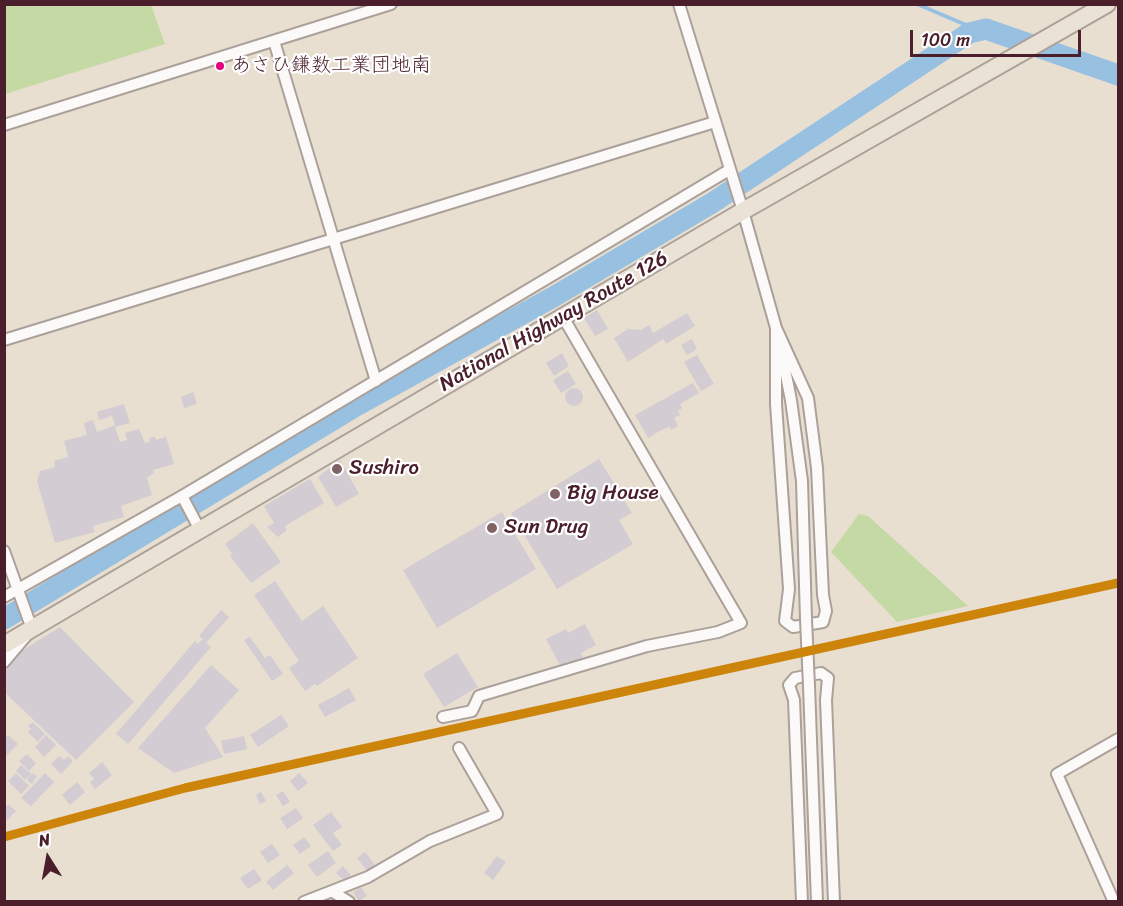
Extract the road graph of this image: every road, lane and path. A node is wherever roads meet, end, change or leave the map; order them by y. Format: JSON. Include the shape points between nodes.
{"nodes":[{"id":1,"x":391,"y":4,"type":"edge"},
{"id":2,"x":679,"y":4,"type":"edge"},
{"id":3,"x":1107,"y":4,"type":"edge"},
{"id":4,"x":274,"y":41,"type":"junction"},
{"id":5,"x":715,"y":122,"type":"junction"},
{"id":6,"x":4,"y":125,"type":"edge"},
{"id":7,"x":730,"y":172,"type":"junction"},
{"id":8,"x":743,"y":211,"type":"junction"},
{"id":9,"x":334,"y":239,"type":"junction"},
{"id":10,"x":563,"y":317,"type":"junction"},
{"id":11,"x":776,"y":328,"type":"junction"},
{"id":12,"x":4,"y":340,"type":"edge"},
{"id":13,"x":376,"y":381,"type":"junction"},
{"id":14,"x":182,"y":496,"type":"junction"},
{"id":15,"x":200,"y":530,"type":"junction"},
{"id":16,"x":4,"y":551,"type":"edge"},
{"id":17,"x":18,"y":589,"type":"junction"},
{"id":18,"x":4,"y":597,"type":"edge"},
{"id":19,"x":30,"y":623,"type":"junction"},
{"id":20,"x":4,"y":645,"type":"edge"},
{"id":21,"x":4,"y":662,"type":"edge"},
{"id":22,"x":443,"y":717,"type":"dead end"},
{"id":23,"x":1119,"y":740,"type":"edge"},
{"id":24,"x":459,"y":748,"type":"dead end"},
{"id":25,"x":333,"y":892,"type":"junction"},
{"id":26,"x":1113,"y":899,"type":"edge"},
{"id":27,"x":304,"y":902,"type":"edge"},
{"id":28,"x":349,"y":902,"type":"edge"},
{"id":29,"x":802,"y":902,"type":"edge"},
{"id":30,"x":817,"y":902,"type":"edge"},
{"id":31,"x":834,"y":902,"type":"edge"}],
"edges":[{"from":1,"to":4,"type":"street"},
{"from":2,"to":5,"type":"street"},
{"from":3,"to":8,"type":"highway","name":"National Highway Route 126"},
{"from":4,"to":6,"type":"street"},
{"from":4,"to":9,"type":"street"},
{"from":5,"to":7,"type":"street"},
{"from":5,"to":9,"type":"street"},
{"from":7,"to":8,"type":"street"},
{"from":7,"to":13,"type":"street"},
{"from":8,"to":10,"type":"highway","name":"National Highway Route 126"},
{"from":8,"to":11,"type":"street"},
{"from":9,"to":12,"type":"street"},
{"from":9,"to":13,"type":"street"},
{"from":10,"to":15,"type":"highway","name":"National Highway Route 126"},
{"from":10,"to":22,"type":"street","via":[[741,623],[718,632],[647,646],[479,696],[472,711]]},
{"from":11,"to":11,"type":"street","via":[[808,398],[817,468],[826,611],[822,622],[793,627],[785,621],[789,589],[776,404]]},
{"from":11,"to":30,"type":"street","bridge":true,"via":[[802,481]]},
{"from":13,"to":14,"type":"street"},
{"from":14,"to":15,"type":"street"},
{"from":14,"to":17,"type":"street"},
{"from":15,"to":19,"type":"highway","name":"National Highway Route 126"},
{"from":16,"to":17,"type":"street"},
{"from":17,"to":18,"type":"street"},
{"from":17,"to":19,"type":"street"},
{"from":19,"to":20,"type":"highway","name":"National Highway Route 126"},
{"from":19,"to":21,"type":"street"},
{"from":23,"to":26,"type":"street","via":[[1057,774]]},
{"from":24,"to":25,"type":"street","via":[[497,814],[430,841],[368,877]]},
{"from":25,"to":27,"type":"street"},
{"from":25,"to":28,"type":"street"},
{"from":29,"to":31,"type":"street","via":[[794,700],[789,685],[795,678],[821,673],[828,678]]}]}
